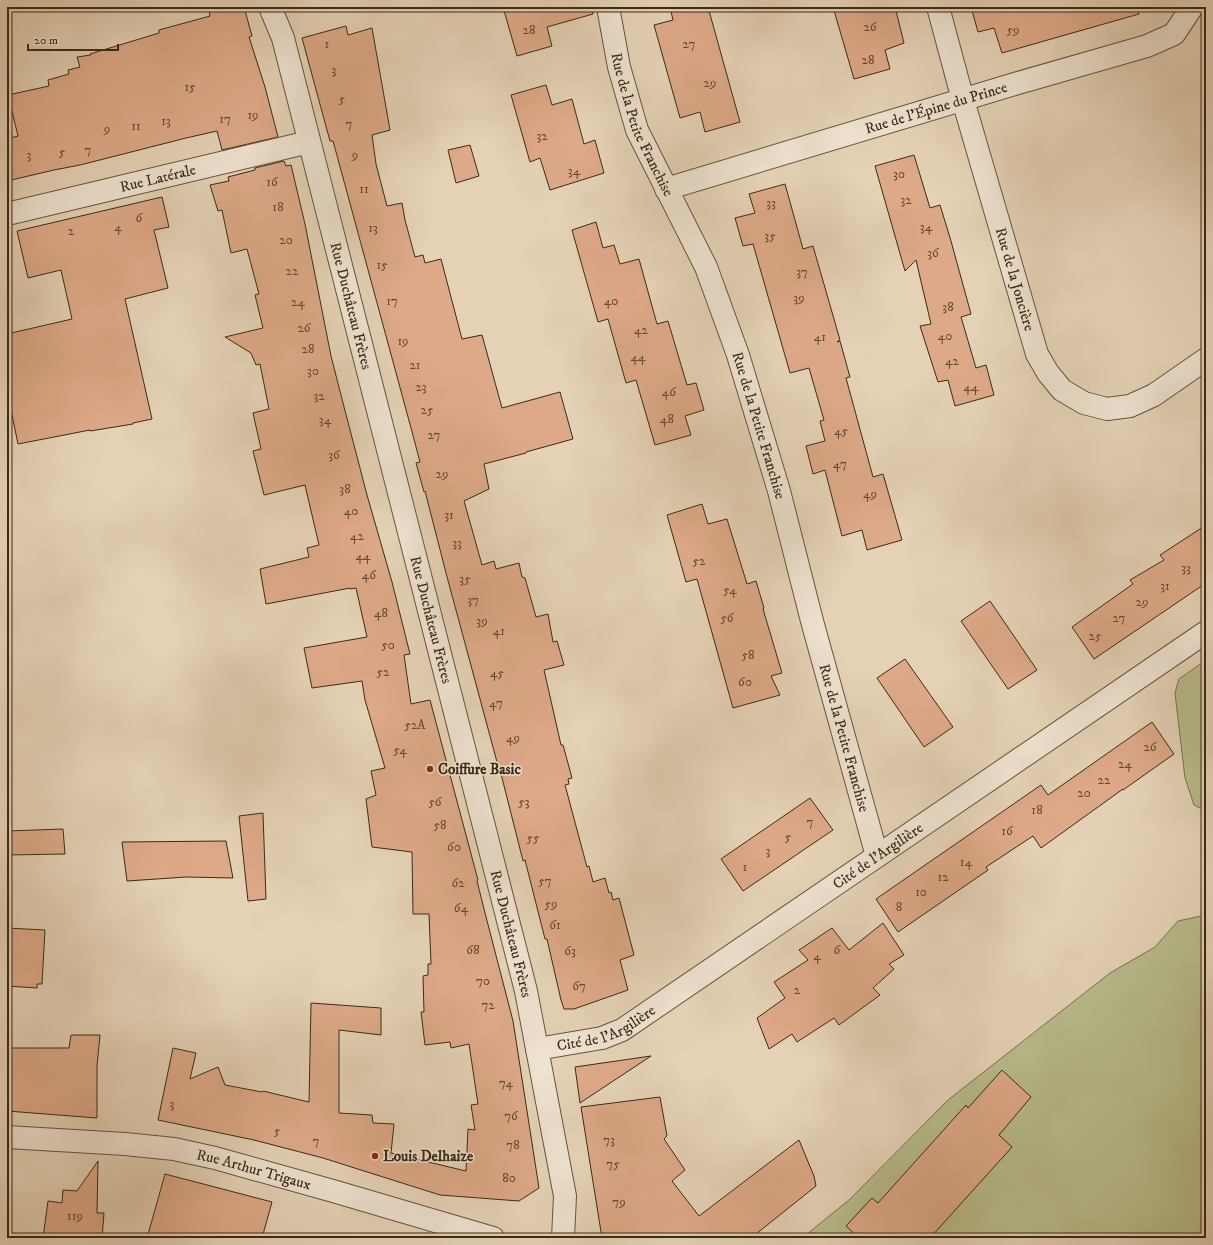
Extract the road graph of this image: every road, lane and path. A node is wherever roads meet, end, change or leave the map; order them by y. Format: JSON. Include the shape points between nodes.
{"nodes":[{"id":1,"x":270,"y":7,"type":"edge"},
{"id":2,"x":608,"y":7,"type":"edge"},
{"id":3,"x":938,"y":7,"type":"edge"},
{"id":4,"x":1192,"y":7,"type":"edge"},
{"id":5,"x":963,"y":100,"type":"junction"},
{"id":6,"x":309,"y":142,"type":"junction"},
{"id":7,"x":666,"y":189,"type":"junction"},
{"id":8,"x":7,"y":214,"type":"edge"},
{"id":9,"x":1206,"y":359,"type":"edge"},
{"id":10,"x":1206,"y":632,"type":"edge"},
{"id":11,"x":877,"y":856,"type":"junction"},
{"id":12,"x":537,"y":1050,"type":"junction"},
{"id":13,"x":7,"y":1137,"type":"edge"},
{"id":14,"x":493,"y":1238,"type":"edge"},
{"id":15,"x":563,"y":1238,"type":"edge"}],
"edges":[{"from":1,"to":6,"type":"street","name":"Rue Duchâteau Frères","via":[[283,38]]},
{"from":2,"to":7,"type":"street","name":"Rue de la Petite Franchise","via":[[619,67],[637,130]]},
{"from":3,"to":5,"type":"street","name":"Rue de la Joncière"},
{"from":4,"to":5,"type":"street","name":"Rue de l'Épine du Prince","via":[[1174,34],[1147,46]]},
{"from":5,"to":7,"type":"street","name":"Rue de l'Épine du Prince"},
{"from":5,"to":9,"type":"street","name":"Rue de la Joncière","via":[[1037,354],[1062,390],[1084,403],[1107,408],[1130,406],[1154,395]]},
{"from":6,"to":8,"type":"street","name":"Rue Latérale"},
{"from":6,"to":12,"type":"street","name":"Rue Duchâteau Frères","via":[[526,991]]},
{"from":7,"to":11,"type":"street","name":"Rue de la Petite Franchise","via":[[706,267],[738,355],[779,491]]},
{"from":10,"to":11,"type":"street","name":"Cité de l'Argilière"},
{"from":11,"to":12,"type":"street","name":"Cité de l'Argilière","via":[[622,1030],[602,1038]]},
{"from":12,"to":15,"type":"street","name":"Rue Duchâteau Frères","via":[[565,1196]]},
{"from":13,"to":14,"type":"street","name":"Rue Arthur Trigaux","via":[[174,1149],[215,1158]]}]}
